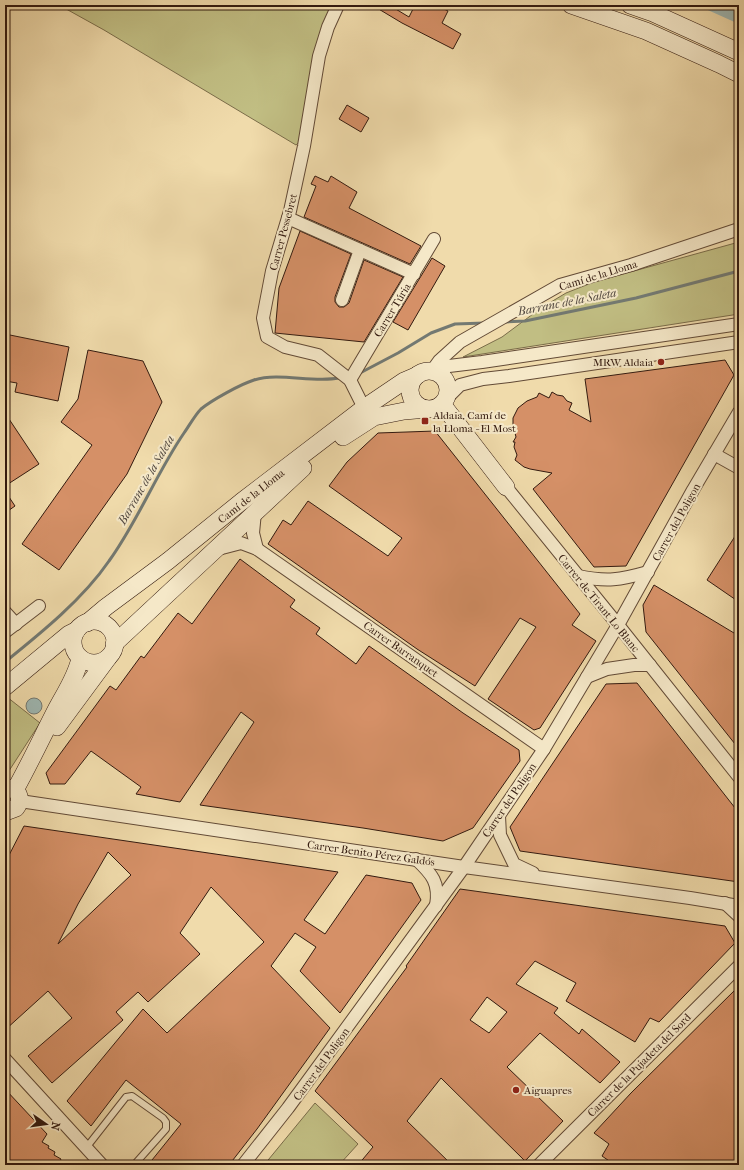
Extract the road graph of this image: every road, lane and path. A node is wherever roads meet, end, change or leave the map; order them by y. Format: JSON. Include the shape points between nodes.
{"nodes":[{"id":1,"x":338,"y":5,"type":"edge"},
{"id":2,"x":570,"y":5,"type":"edge"},
{"id":3,"x":630,"y":5,"type":"edge"},
{"id":4,"x":739,"y":52,"type":"edge"},
{"id":5,"x":739,"y":74,"type":"edge"},
{"id":6,"x":288,"y":218,"type":"junction"},
{"id":7,"x":739,"y":229,"type":"edge"},
{"id":8,"x":434,"y":239,"type":"dead end"},
{"id":9,"x":360,"y":250,"type":"junction"},
{"id":10,"x":414,"y":274,"type":"junction"},
{"id":11,"x":342,"y":300,"type":"dead end"},
{"id":12,"x":739,"y":324,"type":"edge"},
{"id":13,"x":739,"y":342,"type":"edge"},
{"id":14,"x":482,"y":362,"type":"junction"},
{"id":15,"x":428,"y":373,"type":"junction"},
{"id":16,"x":350,"y":380,"type":"junction"},
{"id":17,"x":439,"y":403,"type":"junction"},
{"id":18,"x":364,"y":408,"type":"junction"},
{"id":19,"x":739,"y":412,"type":"edge"},
{"id":20,"x":714,"y":454,"type":"junction"},
{"id":21,"x":739,"y":468,"type":"edge"},
{"id":22,"x":506,"y":487,"type":"joint"},
{"id":23,"x":255,"y":512,"type":"junction"},
{"id":24,"x":214,"y":549,"type":"junction"},
{"id":25,"x":257,"y":549,"type":"junction"},
{"id":26,"x":648,"y":572,"type":"junction"},
{"id":27,"x":578,"y":576,"type":"junction"},
{"id":28,"x":39,"y":606,"type":"dead end"},
{"id":29,"x":5,"y":612,"type":"edge"},
{"id":30,"x":16,"y":624,"type":"junction"},
{"id":31,"x":618,"y":625,"type":"junction"},
{"id":32,"x":82,"y":626,"type":"junction"},
{"id":33,"x":5,"y":632,"type":"edge"},
{"id":34,"x":111,"y":651,"type":"junction"},
{"id":35,"x":77,"y":655,"type":"junction"},
{"id":36,"x":650,"y":665,"type":"junction"},
{"id":37,"x":587,"y":677,"type":"junction"},
{"id":38,"x":7,"y":685,"type":"edge"},
{"id":39,"x":544,"y":749,"type":"junction"},
{"id":40,"x":30,"y":764,"type":"junction"},
{"id":41,"x":739,"y":777,"type":"edge"},
{"id":42,"x":10,"y":803,"type":"edge"},
{"id":43,"x":499,"y":816,"type":"junction"},
{"id":44,"x":416,"y":860,"type":"junction"},
{"id":45,"x":464,"y":867,"type":"junction"},
{"id":46,"x":545,"y":878,"type":"junction"},
{"id":47,"x":739,"y":902,"type":"edge"},
{"id":48,"x":724,"y":903,"type":"junction"},
{"id":49,"x":436,"y":906,"type":"junction"},
{"id":50,"x":739,"y":906,"type":"edge"},
{"id":51,"x":739,"y":909,"type":"edge"},
{"id":52,"x":739,"y":916,"type":"edge"},
{"id":53,"x":739,"y":966,"type":"edge"},
{"id":54,"x":5,"y":1059,"type":"edge"},
{"id":55,"x":86,"y":1148,"type":"junction"},
{"id":56,"x":102,"y":1165,"type":"edge"},
{"id":57,"x":134,"y":1165,"type":"edge"},
{"id":58,"x":243,"y":1165,"type":"edge"},
{"id":59,"x":539,"y":1165,"type":"edge"}],
"edges":[{"from":1,"to":6,"type":"street","name":"Carrer Pessebret","via":[[328,26],[319,56],[304,146]]},
{"from":2,"to":5,"type":"street","via":[[646,31]]},
{"from":3,"to":4,"type":"street"},
{"from":6,"to":9,"type":"street"},
{"from":6,"to":16,"type":"street","name":"Carrer Pessebret","via":[[272,270],[263,318],[267,337],[285,347],[318,355]]},
{"from":7,"to":15,"type":"street","name":"Camí de la Lloma","via":[[631,265],[560,285],[460,342]]},
{"from":8,"to":10,"type":"street","name":"Carrer Túria"},
{"from":9,"to":10,"type":"street"},
{"from":9,"to":11,"type":"street"},
{"from":10,"to":16,"type":"street","name":"Carrer Túria"},
{"from":12,"to":14,"type":"street","name":"Camí de la Lloma"},
{"from":13,"to":17,"type":"street","via":[[483,378],[460,384]]},
{"from":14,"to":15,"type":"street","name":"Camí de la Lloma","via":[[449,366]]},
{"from":14,"to":17,"type":"street","name":"Camí de la Lloma","via":[[457,378]]},
{"from":15,"to":17,"type":"street","via":[[440,375],[445,382]]},
{"from":15,"to":17,"type":"street","via":[[411,384],[410,395],[416,405]]},
{"from":15,"to":18,"type":"street","name":"Camí de la Lloma","via":[[404,381]]},
{"from":16,"to":18,"type":"street","name":"Carrer Pessebret"},
{"from":17,"to":22,"type":"street","name":"Carrer de Tirant Lo Blanc"},
{"from":17,"to":23,"type":"street","name":"Camí de la Lloma","via":[[374,417],[302,468]]},
{"from":18,"to":32,"type":"street","name":"Camí de la Lloma"},
{"from":19,"to":20,"type":"street","name":"Carrer del Poligon"},
{"from":20,"to":21,"type":"street"},
{"from":20,"to":26,"type":"street","name":"Carrer del Poligon"},
{"from":22,"to":27,"type":"street","name":"Carrer de Tirant Lo Blanc"},
{"from":23,"to":24,"type":"street","name":"Camí de la Lloma"},
{"from":23,"to":25,"type":"street","via":[[254,533]]},
{"from":24,"to":25,"type":"street","name":"Carrer Barranquet","via":[[240,543]]},
{"from":24,"to":34,"type":"street","name":"Camí de la Lloma"},
{"from":25,"to":39,"type":"street","name":"Carrer Barranquet"},
{"from":26,"to":27,"type":"street","via":[[625,579],[598,580]]},
{"from":26,"to":31,"type":"street","name":"Carrer del Poligon"},
{"from":27,"to":31,"type":"street","name":"Carrer de Tirant Lo Blanc"},
{"from":28,"to":30,"type":"street"},
{"from":29,"to":30,"type":"street"},
{"from":30,"to":33,"type":"street"},
{"from":31,"to":36,"type":"street","name":"Carrer de Tirant Lo Blanc"},
{"from":31,"to":37,"type":"street","name":"Carrer del Poligon"},
{"from":32,"to":34,"type":"street","via":[[94,622],[106,626],[114,637]]},
{"from":32,"to":35,"type":"street","via":[[73,640]]},
{"from":32,"to":38,"type":"street","name":"Camí de la Lloma"},
{"from":34,"to":35,"type":"street","via":[[97,663],[85,661]]},
{"from":34,"to":40,"type":"street","name":"Camí de la Lloma"},
{"from":35,"to":38,"type":"street","via":[[69,650],[60,652]]},
{"from":35,"to":40,"type":"street","name":"Camí de la Lloma","via":[[76,670]]},
{"from":36,"to":37,"type":"street","via":[[607,669]]},
{"from":36,"to":41,"type":"street","name":"Carrer de Tirant Lo Blanc"},
{"from":37,"to":39,"type":"street","name":"Carrer del Poligon"},
{"from":39,"to":43,"type":"street","name":"Carrer del Poligon"},
{"from":40,"to":42,"type":"street","name":"Camí de la Lloma"},
{"from":42,"to":44,"type":"street","name":"Carrer Benito Pérez Galdós"},
{"from":43,"to":45,"type":"street","name":"Carrer del Poligon"},
{"from":43,"to":46,"type":"street","via":[[500,835],[514,864]]},
{"from":44,"to":45,"type":"street","name":"Carrer Benito Pérez Galdós"},
{"from":44,"to":49,"type":"street","via":[[429,871],[436,884]]},
{"from":45,"to":46,"type":"street","name":"Carrer Benito Pérez Galdós"},
{"from":45,"to":49,"type":"street","name":"Carrer del Poligon"},
{"from":46,"to":48,"type":"street","name":"Carrer Benito Pérez Galdós"},
{"from":47,"to":48,"type":"street","name":"Carrer Benito Pérez Galdós"},
{"from":48,"to":50,"type":"street","name":"Carrer Benito Pérez Galdós"},
{"from":48,"to":51,"type":"street","name":"Carrer Benito Pérez Galdós"},
{"from":48,"to":52,"type":"street"},
{"from":49,"to":58,"type":"street","name":"Carrer del Poligon","via":[[288,1108]]},
{"from":53,"to":59,"type":"street","name":"Carrer de la Pujadeta del Sord"},
{"from":54,"to":55,"type":"street"},
{"from":55,"to":56,"type":"street"},
{"from":55,"to":57,"type":"lane","via":[[126,1096],[132,1096],[166,1122],[166,1129]]}]}
